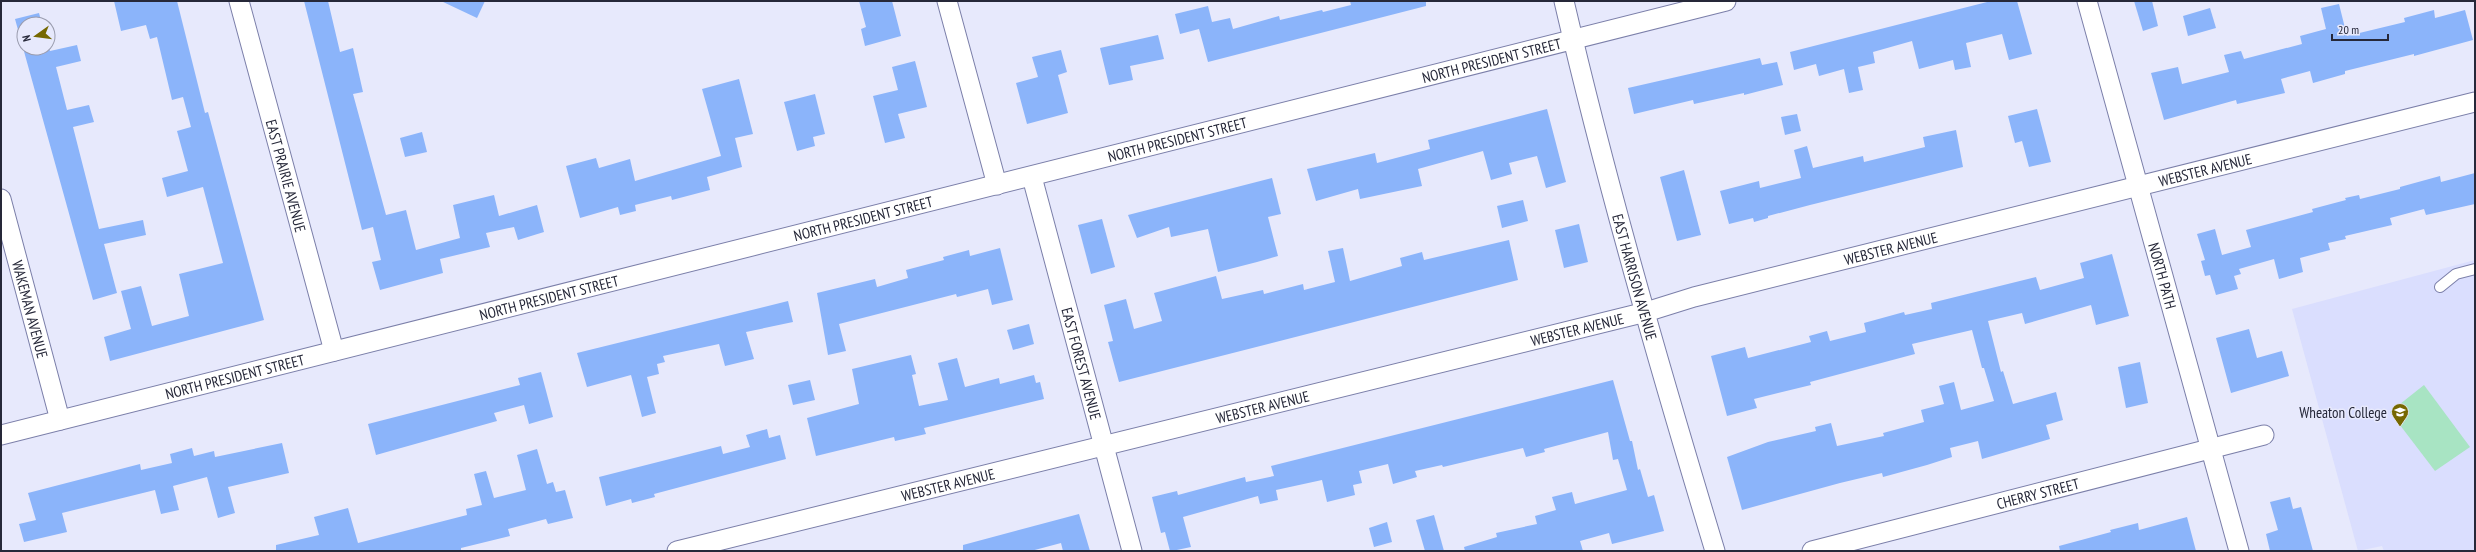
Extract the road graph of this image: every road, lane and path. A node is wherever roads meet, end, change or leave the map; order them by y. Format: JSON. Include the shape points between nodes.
{"nodes":[{"id":1,"x":239,"y":1,"type":"edge"},
{"id":2,"x":947,"y":1,"type":"edge"},
{"id":3,"x":1564,"y":1,"type":"edge"},
{"id":4,"x":1726,"y":1,"type":"edge"},
{"id":5,"x":2087,"y":1,"type":"edge"},
{"id":6,"x":1573,"y":41,"type":"junction"},
{"id":7,"x":2475,"y":102,"type":"edge"},
{"id":8,"x":1032,"y":177,"type":"junction"},
{"id":9,"x":997,"y":185,"type":"junction"},
{"id":10,"x":2138,"y":186,"type":"junction"},
{"id":11,"x":1,"y":199,"type":"edge"},
{"id":12,"x":2475,"y":269,"type":"edge"},
{"id":13,"x":2440,"y":287,"type":"dead end"},
{"id":14,"x":1646,"y":312,"type":"junction"},
{"id":15,"x":334,"y":351,"type":"junction"},
{"id":16,"x":60,"y":420,"type":"junction"},
{"id":17,"x":1,"y":435,"type":"edge"},
{"id":18,"x":2264,"y":435,"type":"dead end"},
{"id":19,"x":1104,"y":447,"type":"junction"},
{"id":20,"x":2211,"y":448,"type":"junction"},
{"id":21,"x":677,"y":551,"type":"edge"},
{"id":22,"x":1132,"y":551,"type":"edge"},
{"id":23,"x":1715,"y":551,"type":"edge"},
{"id":24,"x":1812,"y":551,"type":"edge"},
{"id":25,"x":2239,"y":551,"type":"edge"}],
"edges":[{"from":1,"to":15,"type":"street","name":"EAST PRAIRIE AVENUE"},
{"from":2,"to":9,"type":"street"},
{"from":3,"to":6,"type":"street","name":"EAST HARRISON AVENUE"},
{"from":4,"to":6,"type":"street","name":"NORTH PRESIDENT STREET"},
{"from":5,"to":10,"type":"street","name":"NORTH PATH"},
{"from":6,"to":8,"type":"street","name":"NORTH PRESIDENT STREET"},
{"from":6,"to":14,"type":"street","name":"EAST HARRISON AVENUE"},
{"from":7,"to":10,"type":"street","name":"WEBSTER AVENUE"},
{"from":8,"to":9,"type":"street","name":"NORTH PRESIDENT STREET"},
{"from":8,"to":19,"type":"street","name":"EAST FOREST AVENUE"},
{"from":9,"to":15,"type":"street","name":"NORTH PRESIDENT STREET"},
{"from":10,"to":14,"type":"street","name":"WEBSTER AVENUE","via":[[1694,297]]},
{"from":10,"to":20,"type":"street","name":"NORTH PATH"},
{"from":11,"to":16,"type":"street","name":"WAKEMAN AVENUE"},
{"from":12,"to":13,"type":"lane","via":[[2456,274]]},
{"from":14,"to":19,"type":"street","name":"WEBSTER AVENUE"},
{"from":14,"to":23,"type":"street","name":"EAST HARRISON AVENUE"},
{"from":15,"to":16,"type":"street","name":"NORTH PRESIDENT STREET"},
{"from":16,"to":17,"type":"street","name":"NORTH PRESIDENT STREET"},
{"from":18,"to":20,"type":"street","name":"CHERRY STREET"},
{"from":19,"to":21,"type":"street","name":"WEBSTER AVENUE"},
{"from":19,"to":22,"type":"street","name":"EAST FOREST AVENUE"},
{"from":20,"to":24,"type":"street","name":"CHERRY STREET"},
{"from":20,"to":25,"type":"street","name":"NORTH PATH"}]}
